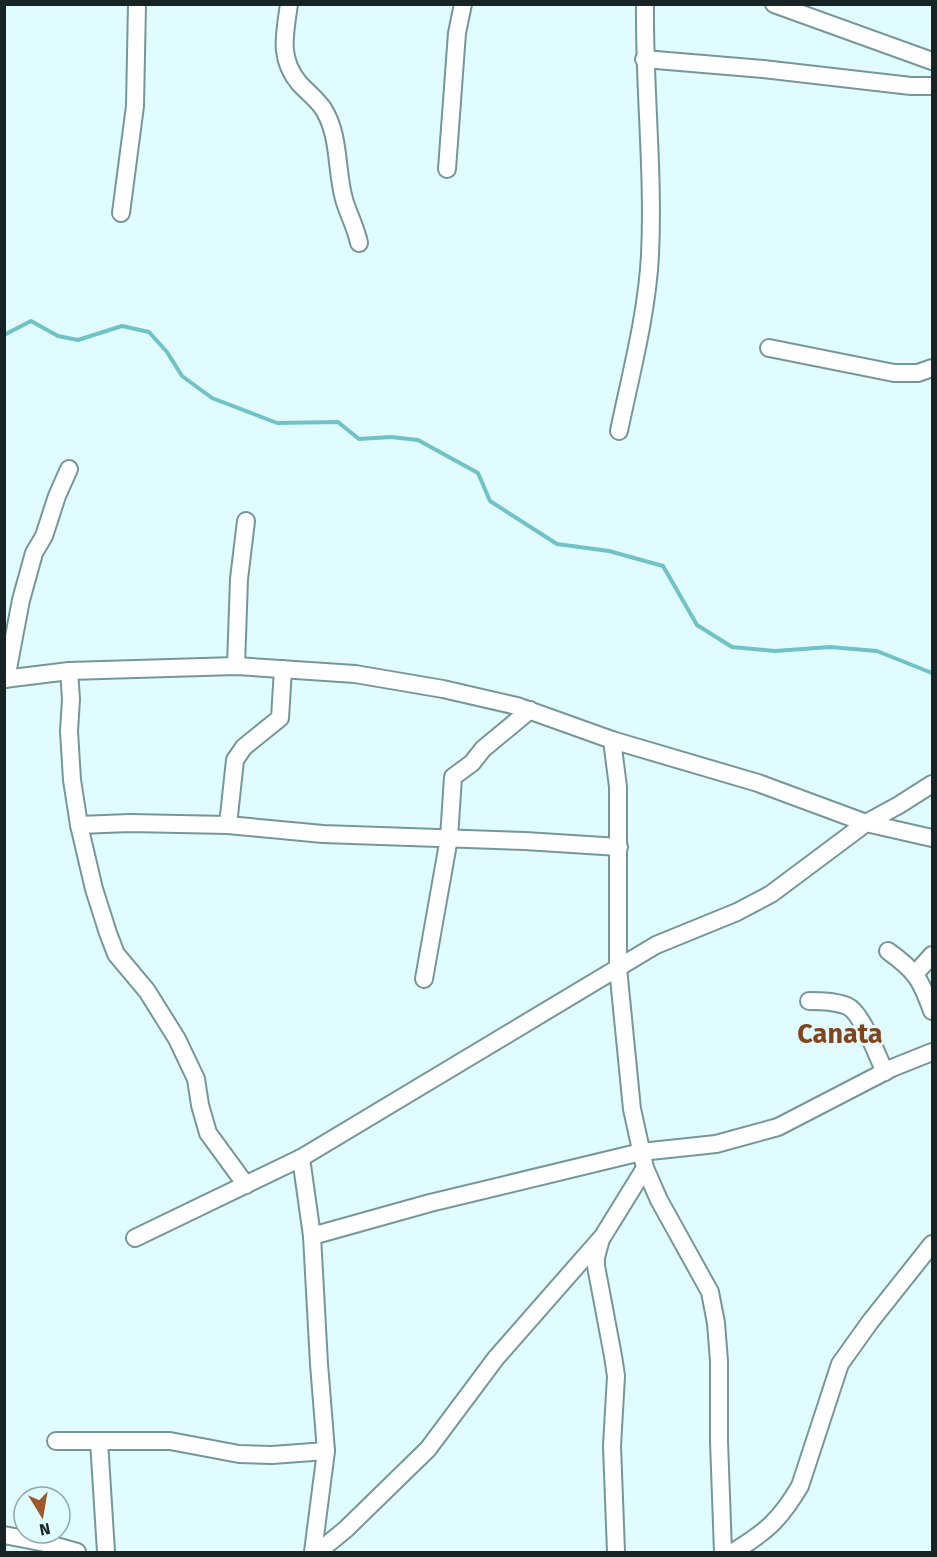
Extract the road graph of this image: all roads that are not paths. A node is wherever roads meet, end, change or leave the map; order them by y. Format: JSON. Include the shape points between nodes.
{"nodes":[{"id":1,"x":137,"y":4,"type":"edge"},
{"id":2,"x":289,"y":4,"type":"edge"},
{"id":3,"x":463,"y":4,"type":"edge"},
{"id":4,"x":645,"y":4,"type":"edge"},
{"id":5,"x":774,"y":4,"type":"edge"},
{"id":6,"x":644,"y":59,"type":"junction"},
{"id":7,"x":933,"y":61,"type":"edge"},
{"id":8,"x":933,"y":86,"type":"edge"},
{"id":9,"x":447,"y":169,"type":"dead end"},
{"id":10,"x":121,"y":213,"type":"dead end"},
{"id":11,"x":359,"y":243,"type":"dead end"},
{"id":12,"x":769,"y":348,"type":"dead end"},
{"id":13,"x":933,"y":368,"type":"edge"},
{"id":14,"x":619,"y":430,"type":"dead end"},
{"id":15,"x":69,"y":469,"type":"dead end"},
{"id":16,"x":246,"y":521,"type":"dead end"},
{"id":17,"x":236,"y":666,"type":"junction"},
{"id":18,"x":283,"y":669,"type":"junction"},
{"id":19,"x":69,"y":671,"type":"junction"},
{"id":20,"x":5,"y":679,"type":"edge"},
{"id":21,"x":530,"y":710,"type":"junction"},
{"id":22,"x":612,"y":740,"type":"junction"},
{"id":23,"x":933,"y":784,"type":"edge"},
{"id":24,"x":866,"y":823,"type":"junction"},
{"id":25,"x":79,"y":825,"type":"junction"},
{"id":26,"x":228,"y":825,"type":"junction"},
{"id":27,"x":449,"y":838,"type":"junction"},
{"id":28,"x":933,"y":838,"type":"edge"},
{"id":29,"x":619,"y":847,"type":"junction"},
{"id":30,"x":888,"y":951,"type":"dead end"},
{"id":31,"x":933,"y":955,"type":"edge"},
{"id":32,"x":618,"y":968,"type":"junction"},
{"id":33,"x":915,"y":974,"type":"junction"},
{"id":34,"x":424,"y":979,"type":"dead end"},
{"id":35,"x":809,"y":1001,"type":"dead end"},
{"id":36,"x":933,"y":1011,"type":"edge"},
{"id":37,"x":933,"y":1052,"type":"edge"},
{"id":38,"x":885,"y":1072,"type":"junction"},
{"id":39,"x":301,"y":1158,"type":"junction"},
{"id":40,"x":643,"y":1160,"type":"junction"},
{"id":41,"x":246,"y":1185,"type":"junction"},
{"id":42,"x":312,"y":1236,"type":"junction"},
{"id":43,"x":603,"y":1236,"type":"junction"},
{"id":44,"x":135,"y":1239,"type":"dead end"},
{"id":45,"x":933,"y":1244,"type":"edge"},
{"id":46,"x":99,"y":1441,"type":"junction"},
{"id":47,"x":56,"y":1442,"type":"dead end"},
{"id":48,"x":326,"y":1451,"type":"junction"},
{"id":49,"x":4,"y":1535,"type":"edge"},
{"id":50,"x":77,"y":1552,"type":"edge"},
{"id":51,"x":106,"y":1552,"type":"edge"},
{"id":52,"x":316,"y":1552,"type":"edge"},
{"id":53,"x":616,"y":1552,"type":"edge"},
{"id":54,"x":723,"y":1552,"type":"edge"},
{"id":55,"x":733,"y":1552,"type":"edge"}],
"edges":[{"from":1,"to":10,"type":"street","via":[[135,106]]},
{"from":2,"to":11,"type":"street","via":[[284,31],[287,61],[297,80],[324,109],[335,140],[344,199]]},
{"from":3,"to":9,"type":"street","via":[[457,33]]},
{"from":4,"to":6,"type":"street"},
{"from":5,"to":7,"type":"street"},
{"from":6,"to":8,"type":"street"},
{"from":6,"to":14,"type":"street","via":[[650,256]]},
{"from":12,"to":13,"type":"street","via":[[894,373],[918,373]]},
{"from":15,"to":20,"type":"street","via":[[34,553]]},
{"from":16,"to":17,"type":"street"},
{"from":17,"to":18,"type":"street"},
{"from":17,"to":19,"type":"street"},
{"from":18,"to":21,"type":"street","via":[[355,674],[443,689]]},
{"from":18,"to":26,"type":"street","via":[[280,718],[244,747],[235,760]]},
{"from":19,"to":20,"type":"street"},
{"from":19,"to":25,"type":"street","via":[[69,748]]},
{"from":21,"to":22,"type":"street"},
{"from":21,"to":27,"type":"street","via":[[455,774]]},
{"from":22,"to":24,"type":"street","via":[[758,783]]},
{"from":22,"to":29,"type":"street"},
{"from":23,"to":24,"type":"street"},
{"from":24,"to":28,"type":"street"},
{"from":24,"to":32,"type":"street","via":[[771,894],[656,945]]},
{"from":25,"to":26,"type":"street"},
{"from":25,"to":41,"type":"street","via":[[94,889],[116,954],[147,991],[177,1039],[196,1079],[208,1133]]},
{"from":26,"to":27,"type":"street","via":[[323,834]]},
{"from":27,"to":29,"type":"street"},
{"from":27,"to":34,"type":"street"},
{"from":29,"to":32,"type":"street"},
{"from":30,"to":33,"type":"street"},
{"from":31,"to":33,"type":"street"},
{"from":32,"to":39,"type":"street"},
{"from":32,"to":40,"type":"street","via":[[632,1109]]},
{"from":33,"to":36,"type":"street"},
{"from":35,"to":38,"type":"street","via":[[852,1009]]},
{"from":37,"to":38,"type":"street"},
{"from":38,"to":40,"type":"street","via":[[778,1127]]},
{"from":39,"to":41,"type":"street"},
{"from":39,"to":42,"type":"street"},
{"from":40,"to":42,"type":"street","via":[[430,1203]]},
{"from":40,"to":43,"type":"street"},
{"from":40,"to":54,"type":"street","via":[[659,1200],[710,1292],[719,1361]]},
{"from":41,"to":44,"type":"street"},
{"from":42,"to":48,"type":"street"},
{"from":43,"to":52,"type":"street","via":[[496,1358],[428,1449],[346,1529]]},
{"from":43,"to":53,"type":"street","via":[[596,1266],[616,1376],[612,1446]]},
{"from":45,"to":55,"type":"street","via":[[840,1364],[790,1504],[768,1529]]},
{"from":46,"to":47,"type":"street"},
{"from":46,"to":48,"type":"street","via":[[170,1441],[239,1454]]},
{"from":46,"to":51,"type":"street"},
{"from":48,"to":52,"type":"street"},
{"from":49,"to":50,"type":"street"}]}
